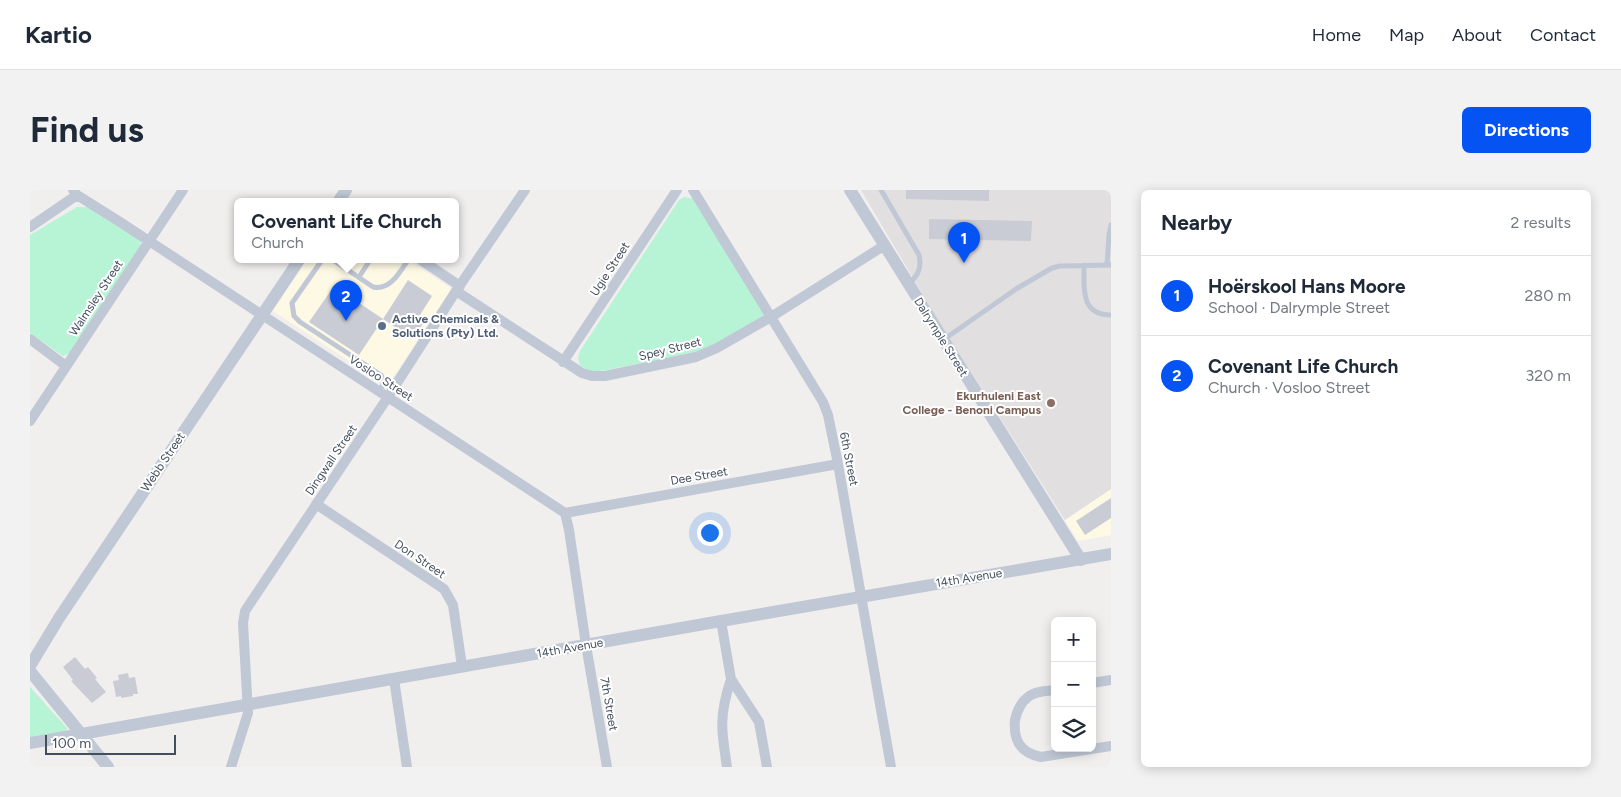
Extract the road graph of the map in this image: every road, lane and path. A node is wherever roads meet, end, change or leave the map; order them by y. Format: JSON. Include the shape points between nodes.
{"nodes":[{"id":1,"x":183,"y":190,"type":"edge"},
{"id":2,"x":525,"y":190,"type":"edge"},
{"id":3,"x":676,"y":190,"type":"edge"},
{"id":4,"x":693,"y":190,"type":"edge"},
{"id":5,"x":850,"y":190,"type":"edge"},
{"id":6,"x":881,"y":190,"type":"edge"},
{"id":7,"x":75,"y":193,"type":"edge"},
{"id":8,"x":1111,"y":225,"type":"edge"},
{"id":9,"x":30,"y":226,"type":"edge"},
{"id":10,"x":149,"y":241,"type":"junction"},
{"id":11,"x":885,"y":245,"type":"junction"},
{"id":12,"x":297,"y":263,"type":"edge"},
{"id":13,"x":320,"y":263,"type":"edge"},
{"id":14,"x":338,"y":263,"type":"edge"},
{"id":15,"x":350,"y":263,"type":"edge"},
{"id":16,"x":368,"y":263,"type":"edge"},
{"id":17,"x":406,"y":263,"type":"edge"},
{"id":18,"x":425,"y":263,"type":"edge"},
{"id":19,"x":1084,"y":265,"type":"junction"},
{"id":20,"x":1109,"y":265,"type":"edge"},
{"id":21,"x":346,"y":268,"type":"junction"},
{"id":22,"x":359,"y":277,"type":"junction"},
{"id":23,"x":909,"y":285,"type":"junction"},
{"id":24,"x":458,"y":288,"type":"junction"},
{"id":25,"x":262,"y":314,"type":"junction"},
{"id":26,"x":1111,"y":315,"type":"edge"},
{"id":27,"x":771,"y":317,"type":"junction"},
{"id":28,"x":30,"y":339,"type":"edge"},
{"id":29,"x":942,"y":340,"type":"junction"},
{"id":30,"x":564,"y":362,"type":"junction"},
{"id":31,"x":66,"y":366,"type":"junction"},
{"id":32,"x":384,"y":395,"type":"junction"},
{"id":33,"x":30,"y":420,"type":"edge"},
{"id":34,"x":838,"y":464,"type":"junction"},
{"id":35,"x":316,"y":504,"type":"junction"},
{"id":36,"x":565,"y":513,"type":"junction"},
{"id":37,"x":1111,"y":554,"type":"edge"},
{"id":38,"x":1081,"y":560,"type":"junction"},
{"id":39,"x":861,"y":596,"type":"junction"},
{"id":40,"x":720,"y":621,"type":"junction"},
{"id":41,"x":586,"y":645,"type":"junction"},
{"id":42,"x":30,"y":666,"type":"edge"},
{"id":43,"x":462,"y":666,"type":"junction"},
{"id":44,"x":30,"y":671,"type":"edge"},
{"id":45,"x":394,"y":679,"type":"junction"},
{"id":46,"x":731,"y":679,"type":"junction"},
{"id":47,"x":1111,"y":680,"type":"edge"},
{"id":48,"x":1096,"y":682,"type":"edge"},
{"id":49,"x":1051,"y":691,"type":"edge"},
{"id":50,"x":248,"y":704,"type":"junction"},
{"id":51,"x":82,"y":735,"type":"junction"},
{"id":52,"x":30,"y":743,"type":"edge"},
{"id":53,"x":1111,"y":746,"type":"edge"},
{"id":54,"x":108,"y":767,"type":"edge"},
{"id":55,"x":231,"y":767,"type":"edge"},
{"id":56,"x":407,"y":767,"type":"edge"},
{"id":57,"x":607,"y":767,"type":"edge"},
{"id":58,"x":727,"y":767,"type":"edge"},
{"id":59,"x":768,"y":767,"type":"edge"},
{"id":60,"x":891,"y":767,"type":"edge"}],
"edges":[{"from":1,"to":10,"type":"street","name":"Walmsley Street"},
{"from":2,"to":24,"type":"street","name":"Dingwall Street"},
{"from":3,"to":30,"type":"street","name":"Ugie Street"},
{"from":4,"to":27,"type":"street","name":"6th Street"},
{"from":5,"to":11,"type":"street","name":"Dalrymple Street"},
{"from":6,"to":23,"type":"lane","via":[[919,255],[920,271]]},
{"from":7,"to":9,"type":"street"},
{"from":7,"to":10,"type":"street","name":"Vosloo Street"},
{"from":8,"to":20,"type":"lane"},
{"from":10,"to":25,"type":"street","name":"Vosloo Street"},
{"from":10,"to":31,"type":"street","name":"Walmsley Street"},
{"from":11,"to":23,"type":"street","name":"Dalrymple Street"},
{"from":11,"to":27,"type":"street","name":"Spey Street"},
{"from":12,"to":25,"type":"street","name":"Webb Street"},
{"from":13,"to":32,"type":"lane","via":[[292,303],[294,316],[381,375]]},
{"from":14,"to":21,"type":"lane"},
{"from":15,"to":21,"type":"lane"},
{"from":16,"to":22,"type":"lane"},
{"from":17,"to":22,"type":"lane","via":[[385,287],[373,287]]},
{"from":18,"to":24,"type":"street","name":"Spey Street"},
{"from":19,"to":20,"type":"lane"},
{"from":19,"to":26,"type":"lane","via":[[1084,291],[1088,305],[1097,313]]},
{"from":19,"to":29,"type":"lane","via":[[1052,268],[1016,288]]},
{"from":21,"to":22,"type":"lane"},
{"from":23,"to":29,"type":"street","name":"Dalrymple Street"},
{"from":24,"to":30,"type":"street","name":"Spey Street"},
{"from":24,"to":32,"type":"street","name":"Dingwall Street"},
{"from":25,"to":32,"type":"street","name":"Vosloo Street"},
{"from":25,"to":42,"type":"street","name":"Webb Street"},
{"from":27,"to":30,"type":"street","name":"Spey Street","via":[[696,357],[644,369],[592,376]]},
{"from":27,"to":34,"type":"street","name":"6th Street","via":[[823,402]]},
{"from":28,"to":31,"type":"street"},
{"from":29,"to":38,"type":"street","name":"Dalrymple Street"},
{"from":31,"to":33,"type":"street","name":"Walmsley Street"},
{"from":32,"to":35,"type":"street","name":"Dingwall Street"},
{"from":32,"to":36,"type":"street","name":"Vosloo Street"},
{"from":34,"to":36,"type":"street","name":"Dee Street"},
{"from":34,"to":39,"type":"street","name":"6th Street"},
{"from":35,"to":43,"type":"street","name":"Don Street","via":[[444,589],[452,600]]},
{"from":35,"to":50,"type":"street","name":"Dingwall Street","via":[[245,612]]},
{"from":36,"to":41,"type":"street"},
{"from":37,"to":38,"type":"street","name":"14th Avenue"},
{"from":38,"to":39,"type":"street","name":"14th Avenue"},
{"from":39,"to":40,"type":"street","name":"14th Avenue"},
{"from":39,"to":60,"type":"street","name":"6th Street"},
{"from":40,"to":41,"type":"street","name":"14th Avenue"},
{"from":40,"to":46,"type":"street"},
{"from":41,"to":43,"type":"street","name":"14th Avenue"},
{"from":41,"to":57,"type":"street","name":"7th Street"},
{"from":43,"to":45,"type":"street","name":"14th Avenue"},
{"from":44,"to":51,"type":"street"},
{"from":45,"to":50,"type":"street","name":"14th Avenue"},
{"from":45,"to":56,"type":"street"},
{"from":46,"to":58,"type":"street","via":[[721,718]]},
{"from":46,"to":59,"type":"street","via":[[759,722]]},
{"from":47,"to":48,"type":"street"},
{"from":49,"to":53,"type":"street","via":[[1030,696],[1020,705],[1014,729],[1020,745],[1031,755],[1042,757]]},
{"from":50,"to":51,"type":"street","name":"14th Avenue"},
{"from":50,"to":55,"type":"street","name":"Dingwall Street","via":[[247,719]]},
{"from":51,"to":52,"type":"street","name":"14th Avenue"},
{"from":51,"to":54,"type":"street"}]}
